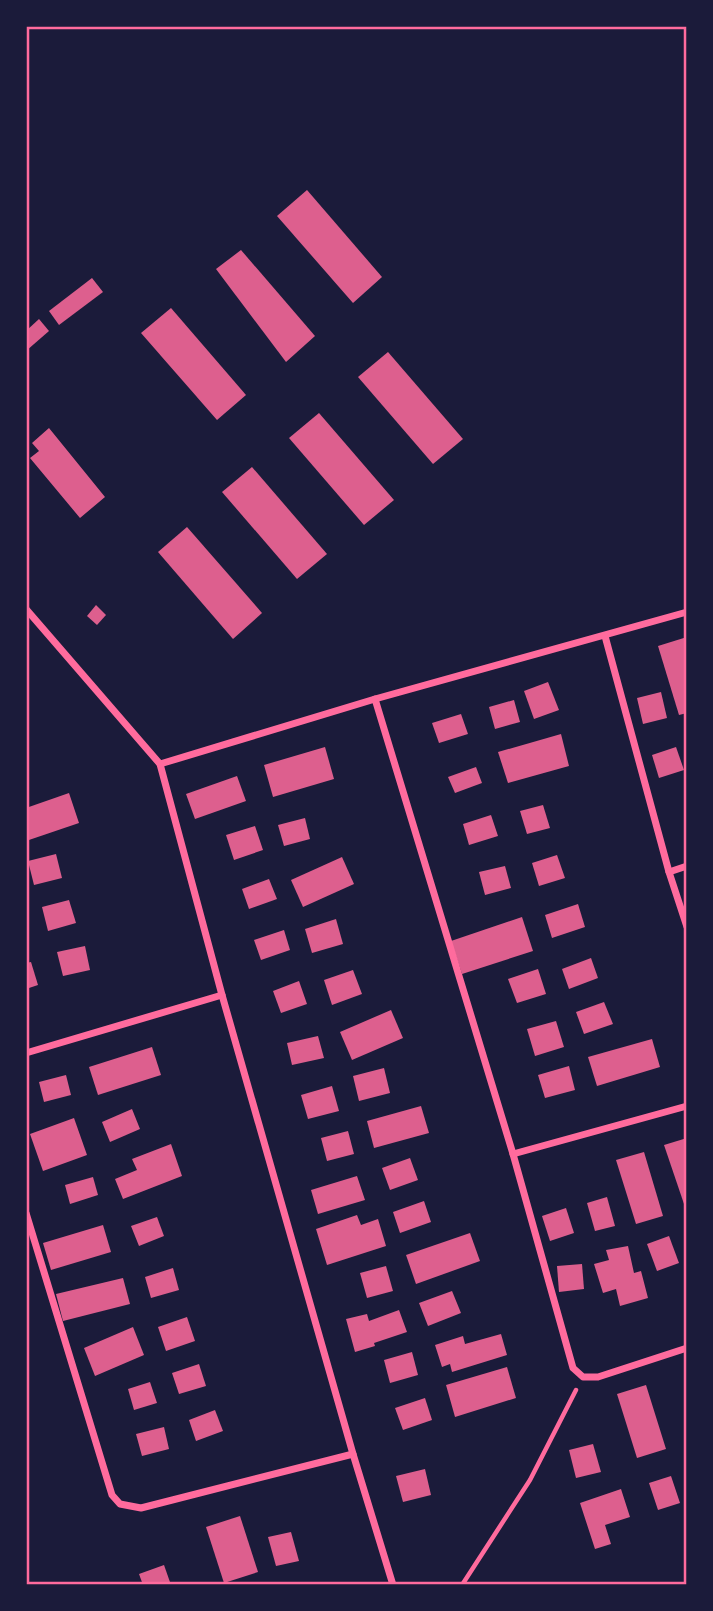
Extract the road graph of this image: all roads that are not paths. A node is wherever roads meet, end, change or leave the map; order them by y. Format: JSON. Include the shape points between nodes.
{"nodes":[{"id":1,"x":26,"y":609,"type":"edge"},
{"id":2,"x":687,"y":612,"type":"edge"},
{"id":3,"x":605,"y":636,"type":"junction"},
{"id":4,"x":375,"y":699,"type":"junction"},
{"id":5,"x":160,"y":764,"type":"junction"},
{"id":6,"x":687,"y":866,"type":"edge"},
{"id":7,"x":669,"y":872,"type":"junction"},
{"id":8,"x":687,"y":926,"type":"edge"},
{"id":9,"x":222,"y":995,"type":"junction"},
{"id":10,"x":26,"y":1054,"type":"edge"},
{"id":11,"x":687,"y":1106,"type":"edge"},
{"id":12,"x":513,"y":1154,"type":"junction"},
{"id":13,"x":26,"y":1213,"type":"edge"},
{"id":14,"x":687,"y":1348,"type":"edge"},
{"id":15,"x":353,"y":1454,"type":"junction"},
{"id":16,"x":393,"y":1585,"type":"edge"}],
"edges":[{"from":1,"to":5,"type":"street"},
{"from":2,"to":3,"type":"street"},
{"from":3,"to":4,"type":"street"},
{"from":3,"to":7,"type":"street"},
{"from":4,"to":5,"type":"street"},
{"from":4,"to":12,"type":"street"},
{"from":5,"to":9,"type":"street"},
{"from":6,"to":7,"type":"street"},
{"from":7,"to":8,"type":"street"},
{"from":9,"to":10,"type":"street"},
{"from":9,"to":15,"type":"street"},
{"from":11,"to":12,"type":"street"},
{"from":12,"to":14,"type":"street","via":[[573,1368],[583,1377],[597,1377]]},
{"from":13,"to":15,"type":"street","via":[[111,1495],[120,1504],[141,1508]]},
{"from":15,"to":16,"type":"street"}]}
